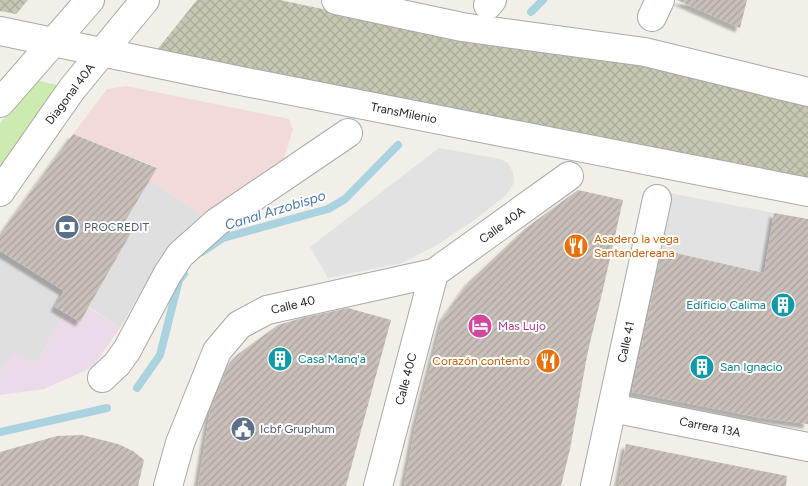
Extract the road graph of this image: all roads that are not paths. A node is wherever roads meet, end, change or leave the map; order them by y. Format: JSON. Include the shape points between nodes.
{"nodes":[{"id":1,"x":90,"y":0,"type":"edge"},
{"id":2,"x":145,"y":0,"type":"edge"},
{"id":3,"x":336,"y":0,"type":"edge"},
{"id":4,"x":0,"y":31,"type":"edge"},
{"id":5,"x":54,"y":42,"type":"junction"},
{"id":6,"x":102,"y":52,"type":"junction"},
{"id":7,"x":808,"y":92,"type":"edge"},
{"id":8,"x":0,"y":103,"type":"edge"},
{"id":9,"x":348,"y":133,"type":"dead end"},
{"id":10,"x":569,"y":176,"type":"dead end"},
{"id":11,"x":0,"y":192,"type":"edge"},
{"id":12,"x":808,"y":192,"type":"edge"},
{"id":13,"x":657,"y":199,"type":"dead end"},
{"id":14,"x":434,"y":273,"type":"junction"},
{"id":15,"x":102,"y":378,"type":"dead end"},
{"id":16,"x":612,"y":408,"type":"junction"},
{"id":17,"x":808,"y":447,"type":"edge"},
{"id":18,"x":168,"y":486,"type":"edge"},
{"id":19,"x":378,"y":486,"type":"edge"},
{"id":20,"x":595,"y":486,"type":"edge"}],
"edges":[{"from":1,"to":5,"type":"street"},
{"from":2,"to":6,"type":"street","name":"Diagonal 40A"},
{"from":3,"to":7,"type":"street","via":[[462,26],[645,52]]},
{"from":4,"to":5,"type":"street","name":"TransMilenio"},
{"from":5,"to":6,"type":"street","name":"TransMilenio"},
{"from":5,"to":8,"type":"street"},
{"from":6,"to":11,"type":"street","name":"Diagonal 40A"},
{"from":6,"to":12,"type":"street","name":"TransMilenio"},
{"from":9,"to":15,"type":"street","via":[[217,222],[180,255],[127,350]]},
{"from":10,"to":14,"type":"street","name":"Calle 40A"},
{"from":13,"to":16,"type":"street","name":"Calle 41"},
{"from":14,"to":18,"type":"street","name":"Calle 40","via":[[267,310],[239,325],[217,351],[180,443]]},
{"from":14,"to":19,"type":"street","name":"Calle 40C"},
{"from":16,"to":17,"type":"street","name":"Carrera 13A"},
{"from":16,"to":20,"type":"street","name":"Calle 41"}]}
